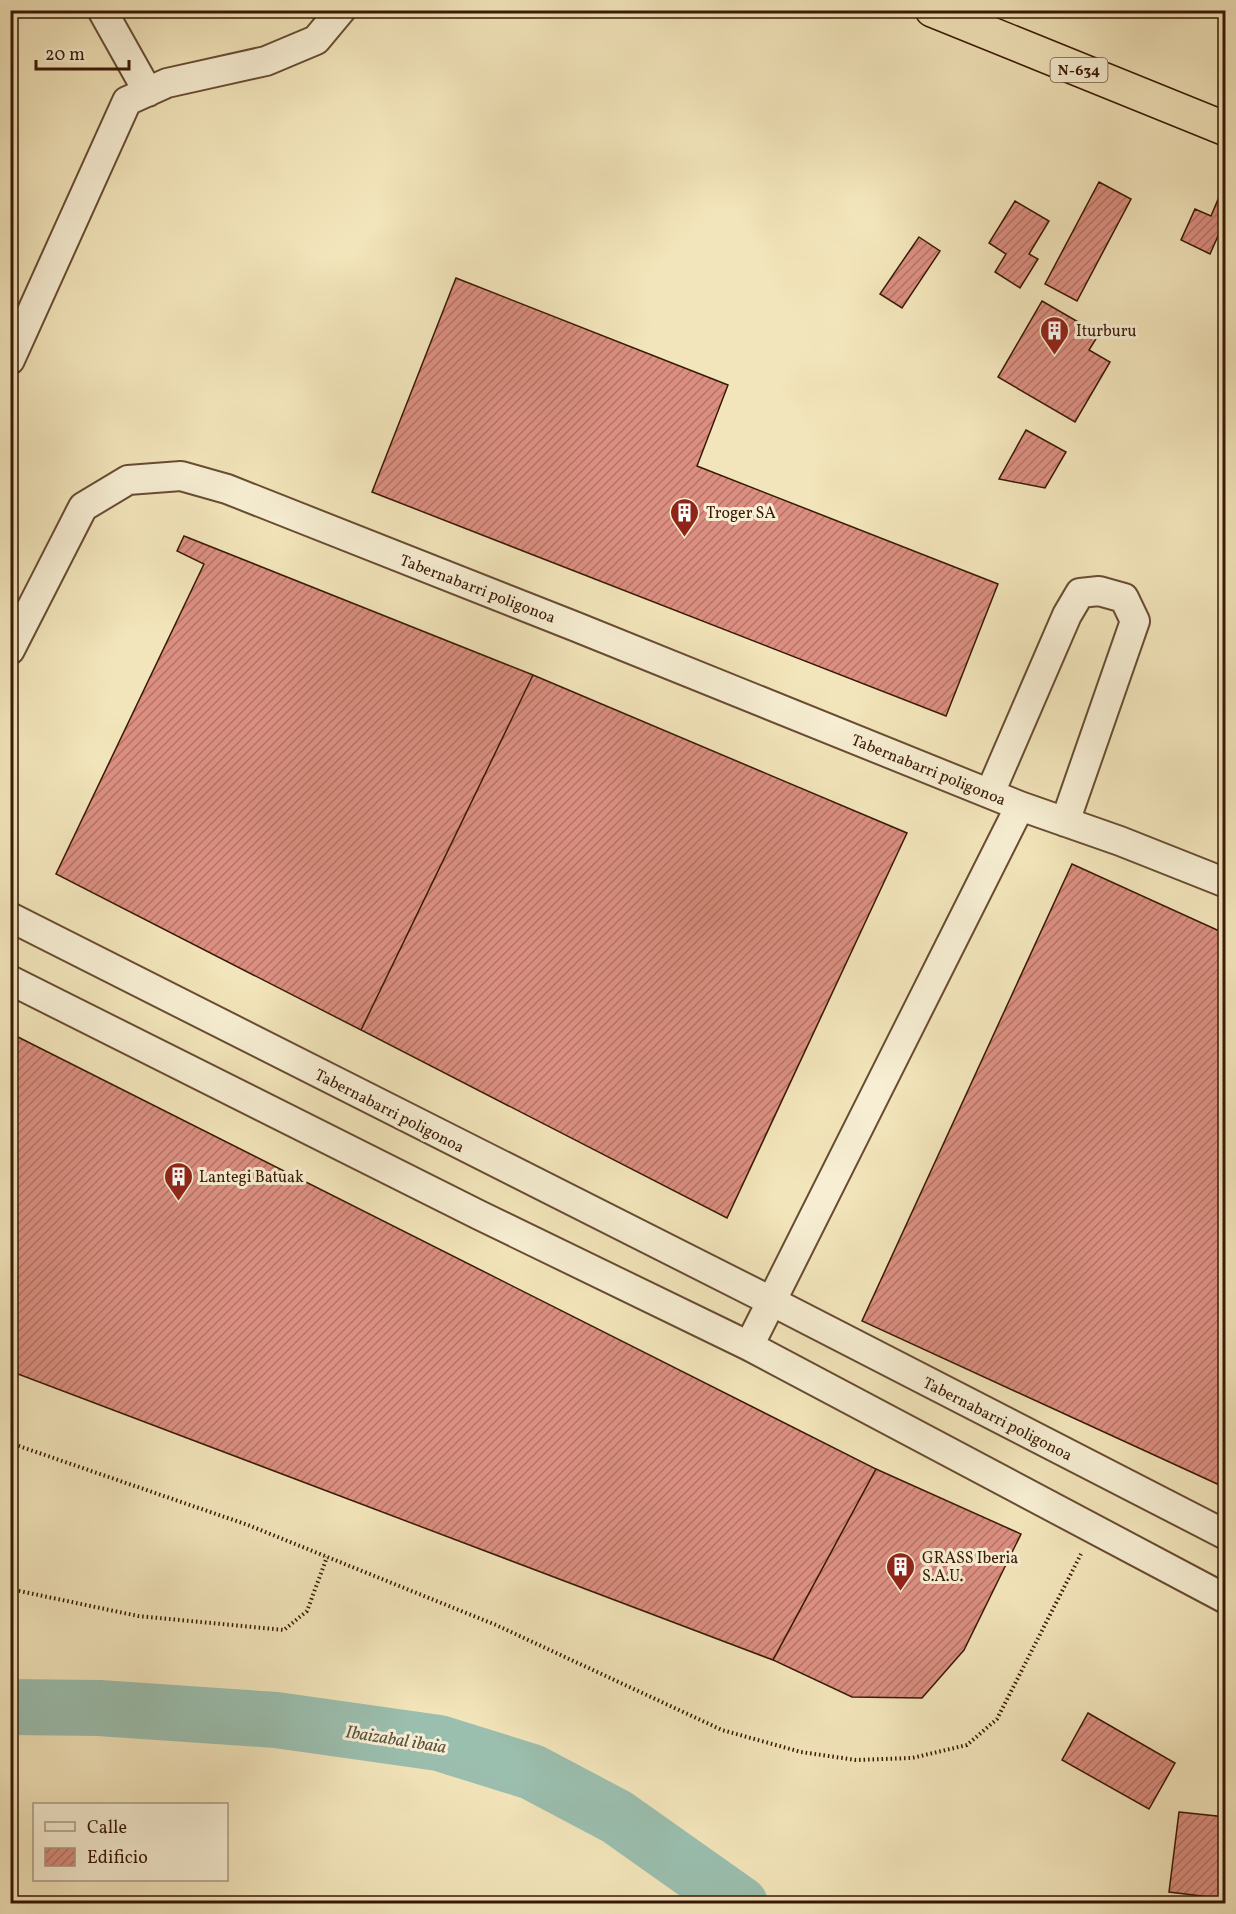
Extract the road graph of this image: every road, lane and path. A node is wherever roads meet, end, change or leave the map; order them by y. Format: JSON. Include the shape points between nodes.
{"nodes":[{"id":1,"x":102,"y":10,"type":"edge"},
{"id":2,"x":341,"y":10,"type":"edge"},
{"id":3,"x":932,"y":10,"type":"edge"},
{"id":4,"x":148,"y":92,"type":"junction"},
{"id":5,"x":1226,"y":129,"type":"edge"},
{"id":6,"x":10,"y":360,"type":"edge"},
{"id":7,"x":10,"y":651,"type":"edge"},
{"id":8,"x":990,"y":794,"type":"junction"},
{"id":9,"x":1020,"y":806,"type":"junction"},
{"id":10,"x":1065,"y":822,"type":"junction"},
{"id":11,"x":1226,"y":883,"type":"edge"},
{"id":12,"x":10,"y":917,"type":"edge"},
{"id":13,"x":10,"y":980,"type":"edge"},
{"id":14,"x":771,"y":1301,"type":"junction"},
{"id":15,"x":749,"y":1346,"type":"junction"},
{"id":16,"x":10,"y":1443,"type":"edge"},
{"id":17,"x":1094,"y":1530,"type":"junction"},
{"id":18,"x":1226,"y":1535,"type":"edge"},
{"id":19,"x":327,"y":1557,"type":"junction"},
{"id":20,"x":10,"y":1589,"type":"edge"},
{"id":21,"x":1226,"y":1599,"type":"edge"}],
"edges":[{"from":1,"to":4,"type":"street"},
{"from":2,"to":4,"type":"street","via":[[316,40],[266,62],[167,83]]},
{"from":3,"to":5,"type":"highway","number":"N-634"},
{"from":4,"to":6,"type":"street","via":[[127,101]]},
{"from":7,"to":8,"type":"street","name":"Tabernabarri poligonoa","via":[[83,507],[128,480],[182,476],[227,489],[390,553]]},
{"from":8,"to":9,"type":"street","name":"Tabernabarri poligonoa"},
{"from":8,"to":10,"type":"street","via":[[1080,593],[1099,591],[1124,598],[1135,621]]},
{"from":9,"to":10,"type":"street","name":"Tabernabarri poligonoa"},
{"from":9,"to":14,"type":"street","name":"Tabernabarri poligonoa"},
{"from":10,"to":11,"type":"street","name":"Tabernabarri poligonoa"},
{"from":12,"to":14,"type":"street","name":"Tabernabarri poligonoa"},
{"from":13,"to":15,"type":"street"},
{"from":14,"to":15,"type":"street","name":"Tabernabarri poligonoa"},
{"from":14,"to":18,"type":"street","name":"Tabernabarri poligonoa"},
{"from":15,"to":17,"type":"street"},
{"from":16,"to":19,"type":"path"},
{"from":17,"to":19,"type":"path","via":[[997,1719],[967,1745],[912,1758],[856,1761],[801,1752],[722,1730],[496,1625]]},
{"from":17,"to":21,"type":"street"},
{"from":19,"to":20,"type":"path","via":[[307,1611],[284,1630],[138,1616]]}]}
